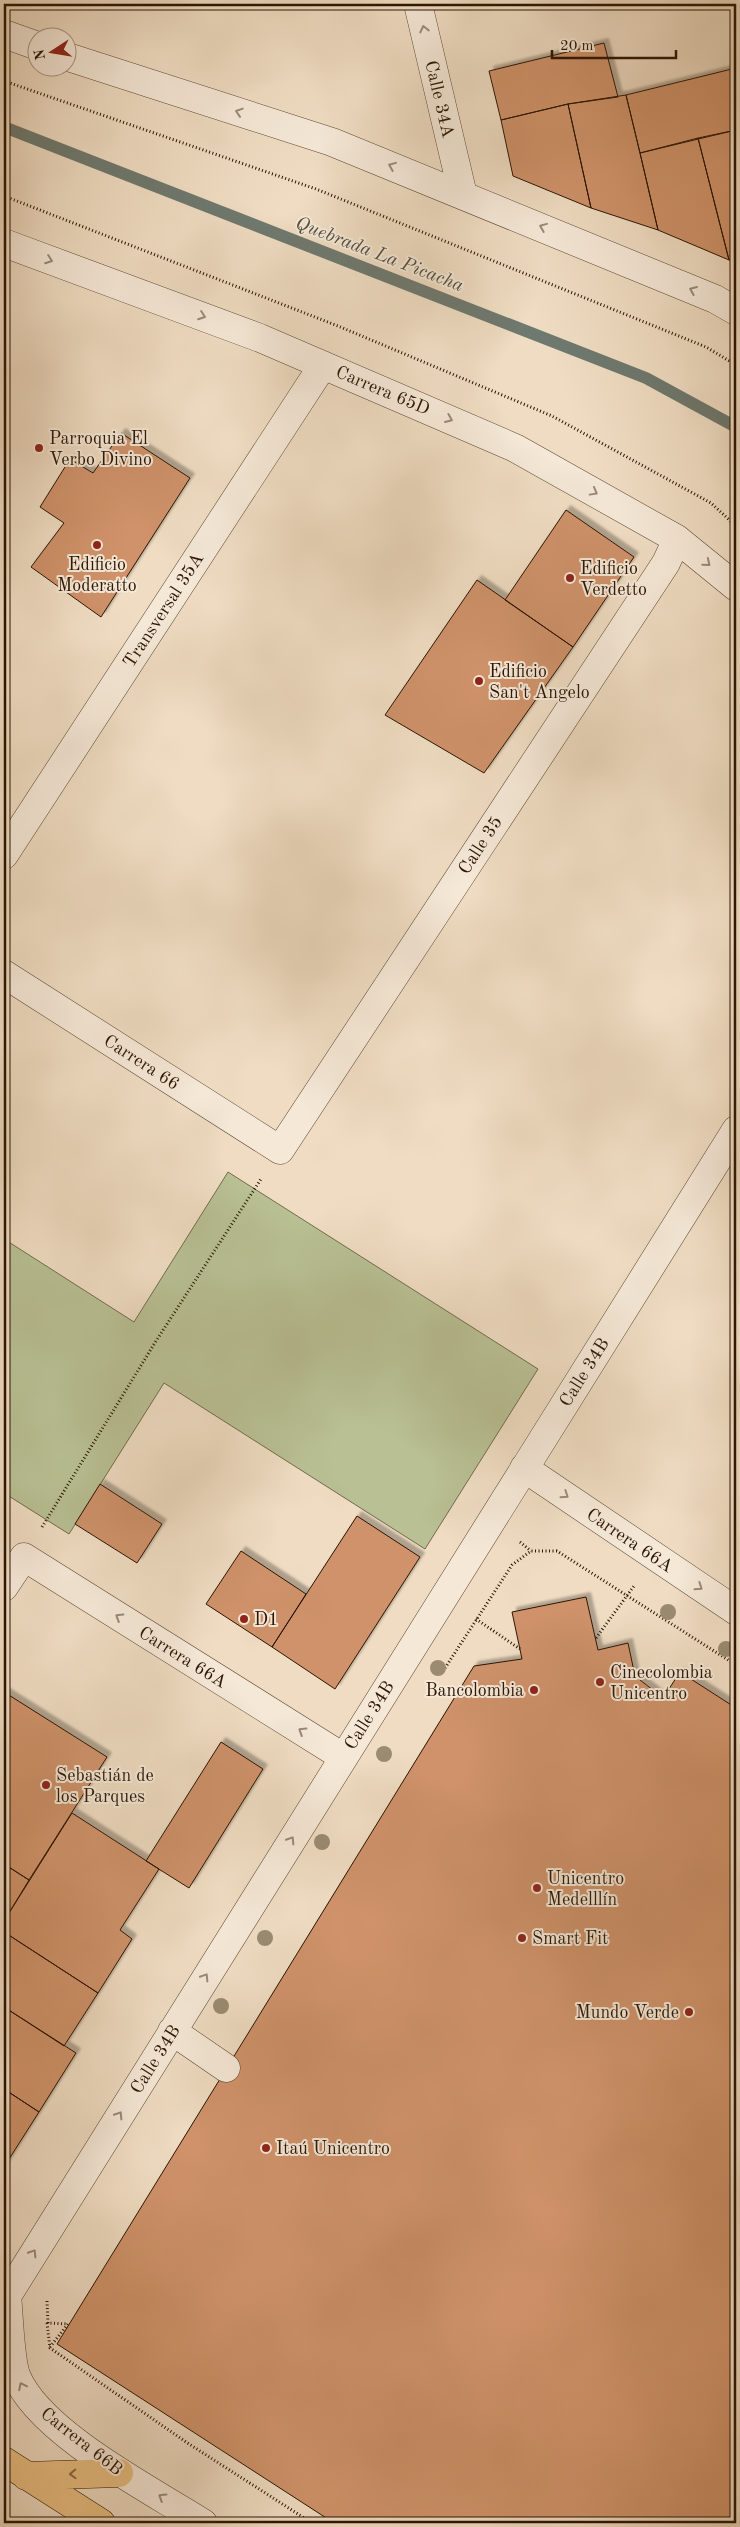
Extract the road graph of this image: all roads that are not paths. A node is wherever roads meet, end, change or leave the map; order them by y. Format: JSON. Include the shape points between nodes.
{"nodes":[{"id":1,"x":418,"y":4,"type":"edge"},
{"id":2,"x":4,"y":34,"type":"edge"},
{"id":3,"x":28,"y":42,"type":"edge"},
{"id":4,"x":78,"y":60,"type":"edge"},
{"id":5,"x":463,"y":195,"type":"junction"},
{"id":6,"x":4,"y":243,"type":"edge"},
{"id":7,"x":736,"y":311,"type":"edge"},
{"id":8,"x":323,"y":365,"type":"junction"},
{"id":9,"x":678,"y":539,"type":"junction"},
{"id":10,"x":736,"y":587,"type":"edge"},
{"id":11,"x":4,"y":855,"type":"edge"},
{"id":12,"x":4,"y":974,"type":"edge"},
{"id":13,"x":736,"y":1130,"type":"edge"},
{"id":14,"x":280,"y":1150,"type":"joint"},
{"id":15,"x":524,"y":1468,"type":"junction"},
{"id":16,"x":4,"y":1587,"type":"edge"},
{"id":17,"x":736,"y":1612,"type":"edge"},
{"id":18,"x":343,"y":1756,"type":"junction"},
{"id":19,"x":172,"y":2030,"type":"junction"},
{"id":20,"x":226,"y":2068,"type":"dead end"},
{"id":21,"x":7,"y":2306,"type":"edge"},
{"id":22,"x":4,"y":2461,"type":"edge"},
{"id":23,"x":119,"y":2473,"type":"junction"},
{"id":24,"x":26,"y":2476,"type":"junction"},
{"id":25,"x":101,"y":2523,"type":"edge"},
{"id":26,"x":203,"y":2523,"type":"edge"}],
"edges":[{"from":5,"to":1,"type":"street","name":"Calle 34A","one_way":true},
{"from":2,"to":3,"type":"street"},
{"from":5,"to":4,"type":"street","one_way":true,"via":[[332,142]]},
{"from":7,"to":5,"type":"street","one_way":true,"via":[[715,299]]},
{"from":6,"to":8,"type":"street","name":"Carrera 65D","one_way":true,"via":[[260,338]]},
{"from":8,"to":9,"type":"street","name":"Carrera 65D","one_way":true,"via":[[515,448]]},
{"from":8,"to":11,"type":"street","name":"Transversal 35A"},
{"from":9,"to":10,"type":"street","name":"Carrera 65D","one_way":true},
{"from":9,"to":14,"type":"street","name":"Calle 35","via":[[666,563]]},
{"from":12,"to":14,"type":"street","name":"Carrera 66"},
{"from":13,"to":15,"type":"street","name":"Calle 34B"},
{"from":15,"to":17,"type":"street","name":"Carrera 66A","one_way":true},
{"from":15,"to":18,"type":"street","name":"Calle 34B"},
{"from":18,"to":16,"type":"street","name":"Carrera 66A","one_way":true,"via":[[24,1557]]},
{"from":19,"to":18,"type":"street","name":"Calle 34B","one_way":true},
{"from":19,"to":20,"type":"street"},
{"from":21,"to":19,"type":"street","name":"Calle 34B","one_way":true},
{"from":23,"to":21,"type":"street","name":"Carrera 66B","one_way":true,"via":[[63,2431],[27,2396],[16,2373]]},
{"from":22,"to":24,"type":"main road"},
{"from":23,"to":24,"type":"main road","one_way":true},
{"from":26,"to":23,"type":"street","name":"Carrera 66B","one_way":true},
{"from":24,"to":25,"type":"main road"}]}
